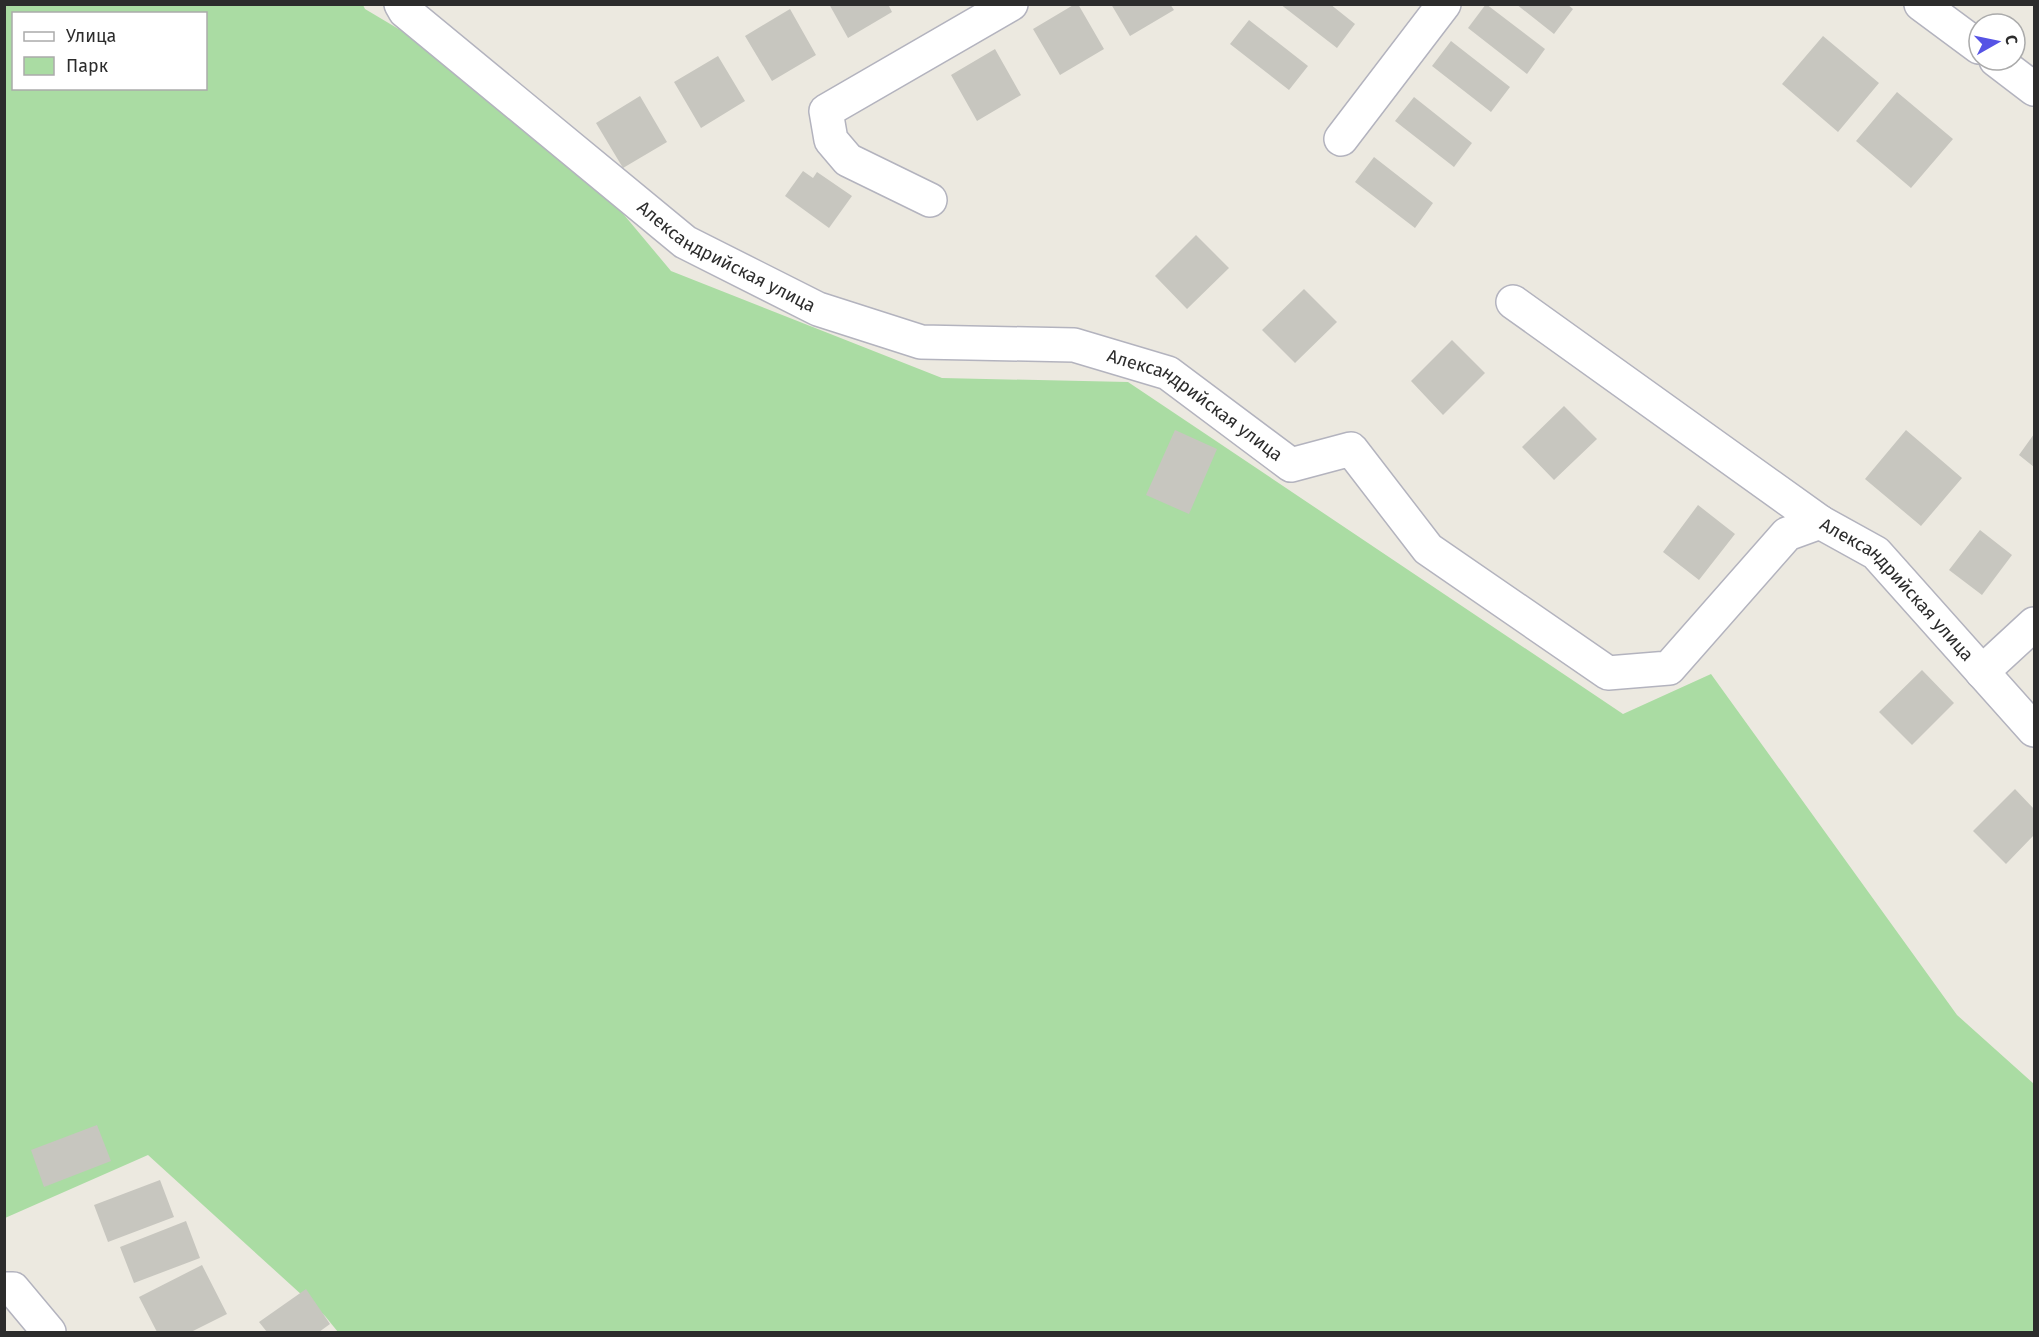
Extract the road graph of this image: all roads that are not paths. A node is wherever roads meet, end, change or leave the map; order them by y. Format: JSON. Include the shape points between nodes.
{"nodes":[{"id":1,"x":401,"y":4,"type":"edge"},
{"id":2,"x":1011,"y":4,"type":"edge"},
{"id":3,"x":1444,"y":4,"type":"edge"},
{"id":4,"x":1921,"y":4,"type":"edge"},
{"id":5,"x":1967,"y":39,"type":"edge"},
{"id":6,"x":2012,"y":72,"type":"edge"},
{"id":7,"x":2034,"y":89,"type":"edge"},
{"id":8,"x":1341,"y":139,"type":"dead end"},
{"id":9,"x":930,"y":200,"type":"dead end"},
{"id":10,"x":1513,"y":302,"type":"dead end"},
{"id":11,"x":1820,"y":522,"type":"junction"},
{"id":12,"x":2034,"y":624,"type":"edge"},
{"id":13,"x":1982,"y":672,"type":"junction"},
{"id":14,"x":2034,"y":730,"type":"edge"},
{"id":15,"x":9,"y":1289,"type":"edge"},
{"id":16,"x":49,"y":1332,"type":"edge"}],
"edges":[{"from":1,"to":11,"type":"street","name":"Александрийская улица","via":[[685,242],[818,309],[921,342],[1074,345],[1168,373],[1291,465],[1351,449],[1428,549],[1608,673],[1669,668],[1787,534]]},
{"from":2,"to":9,"type":"street","via":[[826,111],[831,140],[848,160]]},
{"from":3,"to":8,"type":"street"},
{"from":4,"to":5,"type":"street"},
{"from":6,"to":7,"type":"street"},
{"from":10,"to":11,"type":"street"},
{"from":11,"to":13,"type":"street","name":"Александрийская улица","via":[[1875,553]]},
{"from":12,"to":13,"type":"street"},
{"from":13,"to":14,"type":"street","name":"Александрийская улица"},
{"from":15,"to":16,"type":"street"}]}
